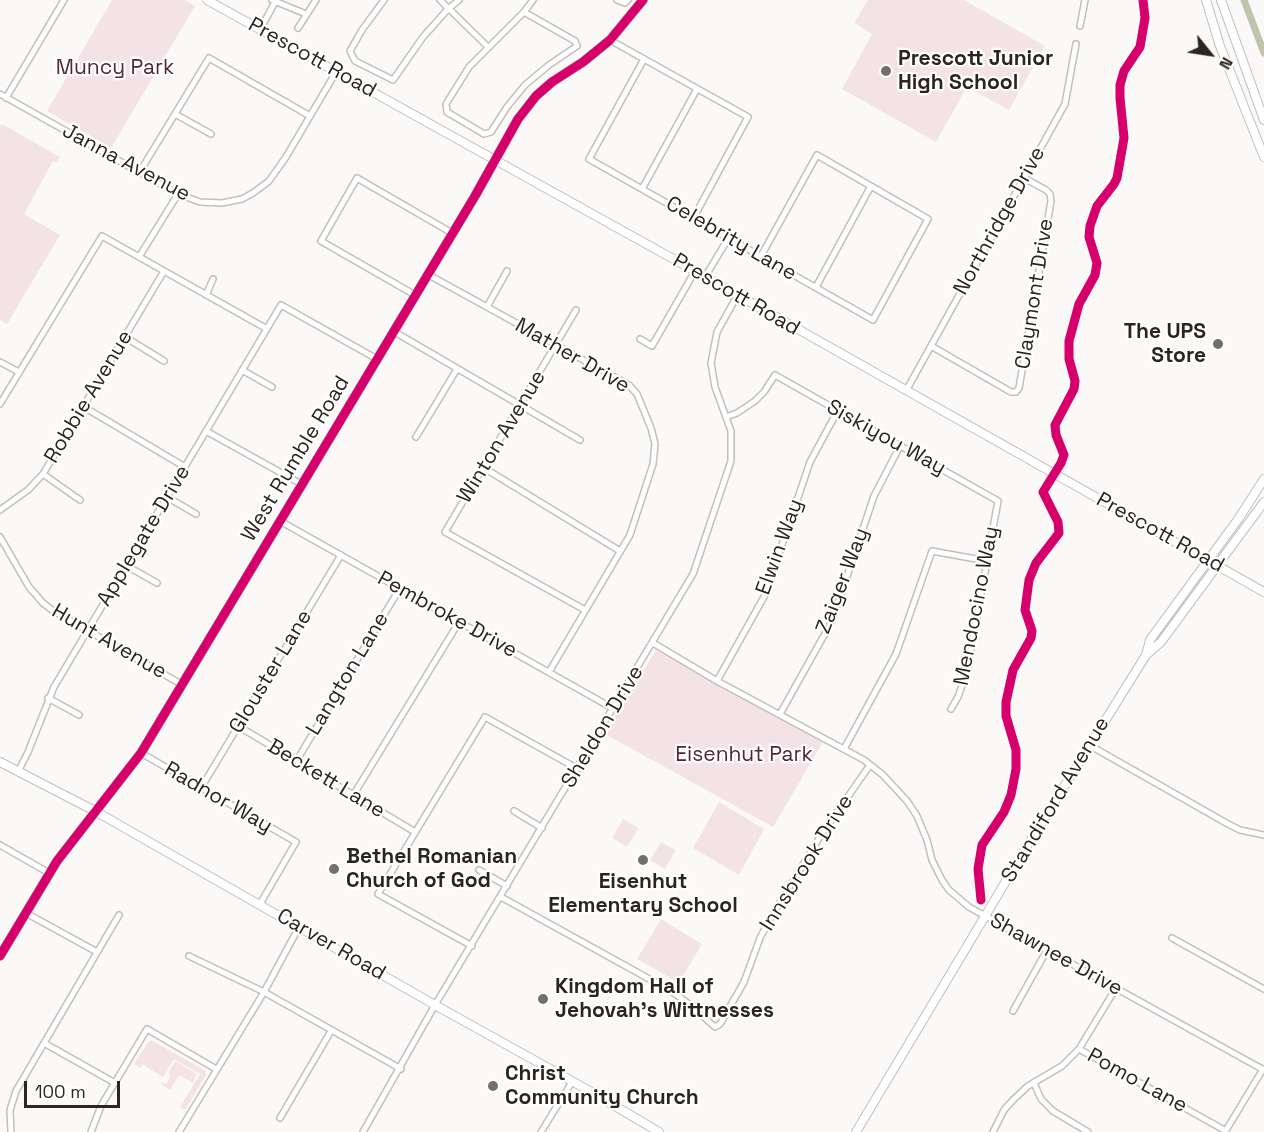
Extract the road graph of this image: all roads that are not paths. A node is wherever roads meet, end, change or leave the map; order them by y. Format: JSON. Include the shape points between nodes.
{"nodes":[{"id":1,"x":64,"y":0,"type":"edge"},
{"id":2,"x":207,"y":0,"type":"edge"},
{"id":3,"x":316,"y":0,"type":"edge"},
{"id":4,"x":384,"y":0,"type":"edge"},
{"id":5,"x":440,"y":0,"type":"edge"},
{"id":6,"x":459,"y":0,"type":"edge"},
{"id":7,"x":533,"y":0,"type":"edge"},
{"id":8,"x":617,"y":0,"type":"edge"},
{"id":9,"x":628,"y":0,"type":"edge"},
{"id":10,"x":643,"y":0,"type":"edge"},
{"id":11,"x":1085,"y":0,"type":"edge"},
{"id":12,"x":1206,"y":0,"type":"edge"},
{"id":13,"x":1221,"y":0,"type":"edge"},
{"id":14,"x":274,"y":1,"type":"edge"},
{"id":15,"x":448,"y":9,"type":"junction"},
{"id":16,"x":524,"y":12,"type":"junction"},
{"id":17,"x":306,"y":14,"type":"junction"},
{"id":18,"x":1080,"y":26,"type":"dead end"},
{"id":19,"x":298,"y":28,"type":"dead end"},
{"id":20,"x":260,"y":30,"type":"junction"},
{"id":21,"x":610,"y":40,"type":"junction"},
{"id":22,"x":1076,"y":44,"type":"dead end"},
{"id":23,"x":488,"y":47,"type":"junction"},
{"id":24,"x":644,"y":59,"type":"junction"},
{"id":25,"x":336,"y":72,"type":"junction"},
{"id":26,"x":697,"y":88,"type":"junction"},
{"id":27,"x":0,"y":94,"type":"edge"},
{"id":28,"x":6,"y":98,"type":"junction"},
{"id":29,"x":175,"y":114,"type":"junction"},
{"id":30,"x":310,"y":116,"type":"junction"},
{"id":31,"x":1264,"y":120,"type":"edge"},
{"id":32,"x":211,"y":134,"type":"dead end"},
{"id":33,"x":1264,"y":157,"type":"edge"},
{"id":34,"x":494,"y":160,"type":"junction"},
{"id":35,"x":139,"y":173,"type":"junction"},
{"id":36,"x":1024,"y":178,"type":"junction"},
{"id":37,"x":872,"y":186,"type":"junction"},
{"id":38,"x":642,"y":189,"type":"junction"},
{"id":39,"x":178,"y":194,"type":"junction"},
{"id":40,"x":694,"y":218,"type":"junction"},
{"id":41,"x":452,"y":233,"type":"junction"},
{"id":42,"x":729,"y":237,"type":"junction"},
{"id":43,"x":761,"y":256,"type":"junction"},
{"id":44,"x":140,"y":257,"type":"junction"},
{"id":45,"x":164,"y":271,"type":"junction"},
{"id":46,"x":507,"y":271,"type":"dead end"},
{"id":47,"x":695,"y":272,"type":"junction"},
{"id":48,"x":427,"y":274,"type":"junction"},
{"id":49,"x":705,"y":277,"type":"junction"},
{"id":50,"x":213,"y":279,"type":"dead end"},
{"id":51,"x":816,"y":287,"type":"junction"},
{"id":52,"x":415,"y":294,"type":"junction"},
{"id":53,"x":206,"y":295,"type":"junction"},
{"id":54,"x":737,"y":296,"type":"junction"},
{"id":55,"x":487,"y":307,"type":"junction"},
{"id":56,"x":576,"y":310,"type":"dead end"},
{"id":57,"x":267,"y":329,"type":"junction"},
{"id":58,"x":393,"y":331,"type":"junction"},
{"id":59,"x":124,"y":337,"type":"junction"},
{"id":60,"x":640,"y":339,"type":"dead end"},
{"id":61,"x":556,"y":346,"type":"junction"},
{"id":62,"x":931,"y":346,"type":"junction"},
{"id":63,"x":377,"y":359,"type":"junction"},
{"id":64,"x":164,"y":361,"type":"dead end"},
{"id":65,"x":0,"y":362,"type":"edge"},
{"id":66,"x":457,"y":369,"type":"junction"},
{"id":67,"x":242,"y":370,"type":"junction"},
{"id":68,"x":19,"y":372,"type":"junction"},
{"id":69,"x":272,"y":387,"type":"dead end"},
{"id":70,"x":906,"y":391,"type":"junction"},
{"id":71,"x":0,"y":404,"type":"edge"},
{"id":72,"x":521,"y":406,"type":"junction"},
{"id":73,"x":84,"y":407,"type":"junction"},
{"id":74,"x":838,"y":410,"type":"junction"},
{"id":75,"x":726,"y":417,"type":"junction"},
{"id":76,"x":206,"y":431,"type":"junction"},
{"id":77,"x":416,"y":436,"type":"dead end"},
{"id":78,"x":580,"y":441,"type":"dead end"},
{"id":79,"x":900,"y":446,"type":"junction"},
{"id":80,"x":184,"y":467,"type":"junction"},
{"id":81,"x":484,"y":468,"type":"junction"},
{"id":82,"x":43,"y":474,"type":"junction"},
{"id":83,"x":1264,"y":479,"type":"edge"},
{"id":84,"x":303,"y":485,"type":"junction"},
{"id":85,"x":167,"y":497,"type":"junction"},
{"id":86,"x":80,"y":500,"type":"dead end"},
{"id":87,"x":998,"y":501,"type":"joint"},
{"id":88,"x":1264,"y":502,"type":"edge"},
{"id":89,"x":0,"y":510,"type":"edge"},
{"id":90,"x":196,"y":514,"type":"dead end"},
{"id":91,"x":280,"y":521,"type":"junction"},
{"id":92,"x":0,"y":537,"type":"edge"},
{"id":93,"x":620,"y":551,"type":"junction"},
{"id":94,"x":341,"y":555,"type":"junction"},
{"id":95,"x":987,"y":561,"type":"junction"},
{"id":96,"x":1208,"y":561,"type":"junction"},
{"id":97,"x":127,"y":566,"type":"junction"},
{"id":98,"x":1218,"y":566,"type":"junction"},
{"id":99,"x":157,"y":583,"type":"dead end"},
{"id":100,"x":400,"y":588,"type":"junction"},
{"id":101,"x":1264,"y":592,"type":"edge"},
{"id":102,"x":585,"y":610,"type":"junction"},
{"id":103,"x":459,"y":622,"type":"junction"},
{"id":104,"x":87,"y":630,"type":"junction"},
{"id":105,"x":653,"y":643,"type":"junction"},
{"id":106,"x":1146,"y":655,"type":"junction"},
{"id":107,"x":549,"y":672,"type":"junction"},
{"id":108,"x":717,"y":681,"type":"junction"},
{"id":109,"x":181,"y":684,"type":"junction"},
{"id":110,"x":48,"y":698,"type":"junction"},
{"id":111,"x":614,"y":709,"type":"junction"},
{"id":112,"x":951,"y":709,"type":"dead end"},
{"id":113,"x":780,"y":714,"type":"junction"},
{"id":114,"x":80,"y":715,"type":"dead end"},
{"id":115,"x":238,"y":726,"type":"junction"},
{"id":116,"x":1089,"y":745,"type":"junction"},
{"id":117,"x":844,"y":749,"type":"junction"},
{"id":118,"x":141,"y":753,"type":"junction"},
{"id":119,"x":297,"y":760,"type":"junction"},
{"id":120,"x":0,"y":762,"type":"edge"},
{"id":121,"x":870,"y":765,"type":"junction"},
{"id":122,"x":578,"y":769,"type":"junction"},
{"id":123,"x":18,"y":772,"type":"junction"},
{"id":124,"x":201,"y":788,"type":"junction"},
{"id":125,"x":354,"y":794,"type":"junction"},
{"id":126,"x":95,"y":811,"type":"junction"},
{"id":127,"x":514,"y":812,"type":"dead end"},
{"id":128,"x":542,"y":828,"type":"junction"},
{"id":129,"x":415,"y":832,"type":"junction"},
{"id":130,"x":1264,"y":835,"type":"edge"},
{"id":131,"x":0,"y":845,"type":"edge"},
{"id":132,"x":479,"y":870,"type":"dead end"},
{"id":133,"x":49,"y":873,"type":"junction"},
{"id":134,"x":507,"y":886,"type":"junction"},
{"id":135,"x":501,"y":897,"type":"junction"},
{"id":136,"x":260,"y":904,"type":"junction"},
{"id":137,"x":26,"y":913,"type":"junction"},
{"id":138,"x":119,"y":915,"type":"dead end"},
{"id":139,"x":986,"y":917,"type":"junction"},
{"id":140,"x":299,"y":927,"type":"junction"},
{"id":141,"x":1172,"y":938,"type":"dead end"},
{"id":142,"x":472,"y":946,"type":"junction"},
{"id":143,"x":1047,"y":950,"type":"junction"},
{"id":144,"x":97,"y":952,"type":"junction"},
{"id":145,"x":0,"y":956,"type":"edge"},
{"id":146,"x":189,"y":957,"type":"dead end"},
{"id":147,"x":1116,"y":988,"type":"junction"},
{"id":148,"x":1264,"y":989,"type":"edge"},
{"id":149,"x":264,"y":992,"type":"junction"},
{"id":150,"x":435,"y":1005,"type":"junction"},
{"id":151,"x":1013,"y":1011,"type":"dead end"},
{"id":152,"x":331,"y":1030,"type":"junction"},
{"id":153,"x":44,"y":1043,"type":"junction"},
{"id":154,"x":1079,"y":1049,"type":"junction"},
{"id":155,"x":216,"y":1069,"type":"junction"},
{"id":156,"x":401,"y":1069,"type":"junction"},
{"id":157,"x":1264,"y":1069,"type":"edge"},
{"id":158,"x":572,"y":1082,"type":"junction"},
{"id":159,"x":115,"y":1083,"type":"junction"},
{"id":160,"x":1034,"y":1083,"type":"junction"},
{"id":161,"x":280,"y":1118,"type":"dead end"},
{"id":162,"x":10,"y":1132,"type":"edge"},
{"id":163,"x":91,"y":1132,"type":"edge"},
{"id":164,"x":179,"y":1132,"type":"edge"},
{"id":165,"x":363,"y":1132,"type":"edge"},
{"id":166,"x":541,"y":1132,"type":"edge"},
{"id":167,"x":659,"y":1132,"type":"edge"},
{"id":168,"x":856,"y":1132,"type":"edge"},
{"id":169,"x":993,"y":1132,"type":"edge"},
{"id":170,"x":1088,"y":1132,"type":"edge"},
{"id":171,"x":1226,"y":1132,"type":"edge"}],
"edges":[{"from":1,"to":28,"type":"street"},
{"from":2,"to":20,"type":"main road","name":"Prescott Road"},
{"from":3,"to":17,"type":"street"},
{"from":4,"to":15,"type":"street","via":[[350,51],[355,61],[393,80]]},
{"from":5,"to":15,"type":"street"},
{"from":6,"to":15,"type":"street"},
{"from":7,"to":16,"type":"street"},
{"from":8,"to":9,"type":"street"},
{"from":10,"to":21,"type":"main road","name":"West Rumble Road"},
{"from":11,"to":18,"type":"street"},
{"from":12,"to":33,"type":"main road"},
{"from":13,"to":31,"type":"main road"},
{"from":14,"to":17,"type":"street"},
{"from":14,"to":20,"type":"street"},
{"from":15,"to":23,"type":"street"},
{"from":16,"to":23,"type":"street"},
{"from":16,"to":23,"type":"street","via":[[575,41],[577,46],[525,85],[487,134],[445,109],[458,82]]},
{"from":17,"to":19,"type":"street"},
{"from":20,"to":25,"type":"main road","name":"Prescott Road"},
{"from":21,"to":24,"type":"street"},
{"from":21,"to":34,"type":"main road","name":"West Rumble Road","via":[[536,96]]},
{"from":22,"to":36,"type":"street","name":"Northridge Drive","via":[[1065,104]]},
{"from":24,"to":26,"type":"street"},
{"from":24,"to":38,"type":"street","name":"Celebrity Lane","via":[[589,159]]},
{"from":25,"to":30,"type":"street","name":"Janna Avenue"},
{"from":25,"to":34,"type":"main road","name":"Prescott Road"},
{"from":26,"to":38,"type":"street"},
{"from":26,"to":40,"type":"street","via":[[748,117]]},
{"from":27,"to":28,"type":"street","name":"Janna Avenue"},
{"from":28,"to":35,"type":"street","name":"Janna Avenue"},
{"from":29,"to":30,"type":"street","via":[[209,58]]},
{"from":29,"to":32,"type":"street"},
{"from":29,"to":35,"type":"street"},
{"from":30,"to":39,"type":"street","name":"Janna Avenue","via":[[276,172],[253,193],[222,203],[200,202]]},
{"from":34,"to":41,"type":"main road","name":"West Rumble Road"},
{"from":34,"to":47,"type":"main road","name":"Prescott Road"},
{"from":35,"to":39,"type":"street","name":"Janna Avenue"},
{"from":36,"to":62,"type":"street","name":"Northridge Drive"},
{"from":36,"to":62,"type":"street","name":"Claymont Drive","via":[[1050,194],[1051,201],[1016,392]]},
{"from":37,"to":43,"type":"street","via":[[817,155]]},
{"from":37,"to":51,"type":"street"},
{"from":37,"to":51,"type":"street","name":"Celebrity Lane","via":[[928,219],[873,320]]},
{"from":38,"to":40,"type":"street","name":"Celebrity Lane"},
{"from":39,"to":44,"type":"street"},
{"from":40,"to":42,"type":"street","name":"Celebrity Lane"},
{"from":41,"to":48,"type":"main road","name":"West Rumble Road"},
{"from":41,"to":52,"type":"street","via":[[357,178],[321,241]]},
{"from":42,"to":43,"type":"street","name":"Celebrity Lane"},
{"from":42,"to":49,"type":"street"},
{"from":43,"to":51,"type":"street","name":"Celebrity Lane"},
{"from":44,"to":45,"type":"street"},
{"from":44,"to":68,"type":"street","via":[[102,236]]},
{"from":45,"to":53,"type":"street"},
{"from":45,"to":59,"type":"street","name":"Robbie Avenue"},
{"from":46,"to":55,"type":"street"},
{"from":47,"to":49,"type":"main road","name":"Prescott Road"},
{"from":47,"to":60,"type":"street","via":[[652,346]]},
{"from":48,"to":52,"type":"main road","name":"West Rumble Road"},
{"from":48,"to":55,"type":"street","name":"Mather Drive"},
{"from":49,"to":54,"type":"main road","name":"Prescott Road"},
{"from":50,"to":53,"type":"street"},
{"from":52,"to":58,"type":"main road","name":"West Rumble Road"},
{"from":53,"to":57,"type":"street"},
{"from":54,"to":70,"type":"main road","name":"Prescott Road"},
{"from":54,"to":75,"type":"street","name":"Sheldon Drive","via":[[717,332],[711,354],[715,387]]},
{"from":55,"to":61,"type":"street","name":"Mather Drive"},
{"from":56,"to":61,"type":"street","name":"Winton Avenue"},
{"from":57,"to":63,"type":"street","name":"Applegate Drive","via":[[281,305]]},
{"from":57,"to":67,"type":"street","name":"Applegate Drive"},
{"from":58,"to":63,"type":"main road","name":"West Rumble Road"},
{"from":58,"to":66,"type":"street"},
{"from":59,"to":64,"type":"street"},
{"from":59,"to":73,"type":"street","name":"Robbie Avenue"},
{"from":61,"to":72,"type":"street","name":"Winton Avenue"},
{"from":61,"to":93,"type":"street","name":"Mather Drive","via":[[635,390],[651,428],[654,464],[630,535]]},
{"from":62,"to":70,"type":"street","name":"Northridge Drive"},
{"from":63,"to":84,"type":"main road","name":"West Rumble Road"},
{"from":65,"to":68,"type":"street"},
{"from":66,"to":72,"type":"street"},
{"from":66,"to":77,"type":"street"},
{"from":67,"to":69,"type":"street"},
{"from":67,"to":76,"type":"street","name":"Applegate Drive"},
{"from":68,"to":71,"type":"street"},
{"from":70,"to":96,"type":"main road","name":"Prescott Road"},
{"from":72,"to":78,"type":"street"},
{"from":72,"to":81,"type":"street","name":"Winton Avenue"},
{"from":73,"to":80,"type":"street"},
{"from":73,"to":82,"type":"street","name":"Robbie Avenue"},
{"from":74,"to":75,"type":"street","name":"Siskiyou Way","via":[[775,375],[755,401]]},
{"from":74,"to":79,"type":"street","name":"Siskiyou Way"},
{"from":74,"to":108,"type":"street","name":"Elwin Way","via":[[810,462],[765,595]]},
{"from":75,"to":105,"type":"street","name":"Sheldon Drive","via":[[732,446],[728,474],[693,574]]},
{"from":76,"to":80,"type":"street","name":"Applegate Drive"},
{"from":76,"to":84,"type":"street"},
{"from":79,"to":87,"type":"street","name":"Siskiyou Way"},
{"from":79,"to":113,"type":"street","name":"Zaiger Way","via":[[874,496],[832,621]]},
{"from":80,"to":85,"type":"street","name":"Applegate Drive"},
{"from":81,"to":93,"type":"street"},
{"from":81,"to":102,"type":"street","name":"Winton Avenue","via":[[445,532]]},
{"from":82,"to":86,"type":"street"},
{"from":82,"to":89,"type":"street","name":"Robbie Avenue"},
{"from":83,"to":96,"type":"main road","name":"Standiford Avenue"},
{"from":84,"to":91,"type":"main road","name":"West Rumble Road"},
{"from":85,"to":90,"type":"street"},
{"from":85,"to":97,"type":"street","name":"Applegate Drive"},
{"from":87,"to":95,"type":"street","name":"Mendocino Way"},
{"from":88,"to":98,"type":"main road","name":"Standiford Avenue"},
{"from":91,"to":94,"type":"street","name":"Pembroke Drive"},
{"from":91,"to":109,"type":"main road","name":"West Rumble Road"},
{"from":92,"to":104,"type":"street","name":"Hunt Avenue","via":[[34,594],[52,610]]},
{"from":93,"to":102,"type":"street","name":"Mather Drive"},
{"from":94,"to":100,"type":"street","name":"Pembroke Drive"},
{"from":94,"to":115,"type":"street","name":"Glouster Lane"},
{"from":95,"to":112,"type":"street","name":"Mendocino Way","via":[[967,670]]},
{"from":95,"to":117,"type":"street","via":[[932,551],[896,654]]},
{"from":96,"to":98,"type":"main road","name":"Prescott Road"},
{"from":96,"to":106,"type":"main road","name":"Standiford Avenue","via":[[1150,640]]},
{"from":97,"to":99,"type":"street"},
{"from":97,"to":104,"type":"street","name":"Applegate Drive"},
{"from":98,"to":101,"type":"main road","name":"Prescott Road"},
{"from":98,"to":106,"type":"main road","name":"Standiford Avenue","via":[[1161,642]]},
{"from":100,"to":103,"type":"street","name":"Pembroke Drive"},
{"from":100,"to":119,"type":"street","name":"Langton Lane"},
{"from":102,"to":107,"type":"street","name":"Mather Drive"},
{"from":103,"to":107,"type":"street","name":"Pembroke Drive"},
{"from":103,"to":125,"type":"street"},
{"from":104,"to":109,"type":"street","name":"Hunt Avenue"},
{"from":104,"to":110,"type":"street","name":"Applegate Drive"},
{"from":105,"to":108,"type":"street","name":"Shawnee Drive"},
{"from":105,"to":111,"type":"street","name":"Sheldon Drive"},
{"from":106,"to":116,"type":"main road","name":"Standiford Avenue"},
{"from":107,"to":111,"type":"street","name":"Pembroke Drive"},
{"from":108,"to":113,"type":"street","name":"Shawnee Drive"},
{"from":109,"to":118,"type":"main road","name":"West Rumble Road"},
{"from":110,"to":114,"type":"street"},
{"from":110,"to":123,"type":"street","name":"Applegate Drive"},
{"from":111,"to":122,"type":"street","name":"Sheldon Drive"},
{"from":113,"to":117,"type":"street","name":"Shawnee Drive"},
{"from":115,"to":119,"type":"street","name":"Beckett Lane"},
{"from":115,"to":124,"type":"street","name":"Glouster Lane"},
{"from":116,"to":130,"type":"street","via":[[1228,824]]},
{"from":116,"to":139,"type":"main road","name":"Standiford Avenue"},
{"from":117,"to":121,"type":"street","name":"Shawnee Drive"},
{"from":118,"to":124,"type":"street","name":"Radnor Way"},
{"from":118,"to":126,"type":"main road","name":"West Rumble Road"},
{"from":119,"to":125,"type":"street","name":"Beckett Lane"},
{"from":120,"to":123,"type":"main road","name":"Carver Road"},
{"from":121,"to":135,"type":"street","name":"Innsbrook Drive","via":[[770,919],[744,982],[715,1027],[671,991]]},
{"from":121,"to":139,"type":"street","name":"Shawnee Drive","via":[[897,788],[913,810],[949,890]]},
{"from":122,"to":128,"type":"street","name":"Sheldon Drive"},
{"from":122,"to":129,"type":"street","via":[[484,717]]},
{"from":123,"to":126,"type":"main road","name":"Carver Road"},
{"from":124,"to":136,"type":"street","name":"Radnor Way","via":[[296,842]]},
{"from":125,"to":129,"type":"street","name":"Beckett Lane"},
{"from":126,"to":133,"type":"main road","name":"West Rumble Road"},
{"from":126,"to":136,"type":"main road","name":"Carver Road"},
{"from":127,"to":128,"type":"street"},
{"from":128,"to":134,"type":"street","name":"Sheldon Drive"},
{"from":129,"to":142,"type":"street","via":[[378,894]]},
{"from":131,"to":133,"type":"street"},
{"from":132,"to":134,"type":"street"},
{"from":133,"to":137,"type":"main road","name":"West Rumble Road"},
{"from":134,"to":135,"type":"street","name":"Sheldon Drive"},
{"from":135,"to":142,"type":"street","name":"Sheldon Drive"},
{"from":136,"to":140,"type":"main road","name":"Carver Road"},
{"from":137,"to":144,"type":"street"},
{"from":137,"to":145,"type":"main road","name":"West Rumble Road"},
{"from":138,"to":144,"type":"street"},
{"from":139,"to":143,"type":"street","name":"Shawnee Drive"},
{"from":139,"to":168,"type":"main road","name":"Standiford Avenue"},
{"from":140,"to":149,"type":"street"},
{"from":140,"to":150,"type":"main road","name":"Carver Road"},
{"from":141,"to":148,"type":"street"},
{"from":142,"to":150,"type":"street","name":"Sheldon Drive"},
{"from":143,"to":147,"type":"street","name":"Shawnee Drive"},
{"from":143,"to":151,"type":"street"},
{"from":144,"to":153,"type":"street"},
{"from":146,"to":149,"type":"street"},
{"from":147,"to":154,"type":"street"},
{"from":147,"to":157,"type":"street","name":"Shawnee Drive"},
{"from":149,"to":152,"type":"street"},
{"from":149,"to":155,"type":"street"},
{"from":150,"to":156,"type":"street","name":"Sheldon Drive"},
{"from":150,"to":158,"type":"main road","name":"Carver Road"},
{"from":152,"to":156,"type":"street"},
{"from":152,"to":161,"type":"street"},
{"from":153,"to":159,"type":"street"},
{"from":153,"to":162,"type":"street","via":[[16,1091],[10,1110]]},
{"from":154,"to":160,"type":"street","via":[[1062,1066]]},
{"from":154,"to":171,"type":"street","name":"Pomo Lane"},
{"from":155,"to":159,"type":"street","via":[[147,1029]]},
{"from":155,"to":164,"type":"street"},
{"from":156,"to":165,"type":"street","name":"Sheldon Drive"},
{"from":157,"to":171,"type":"street"},
{"from":158,"to":166,"type":"street"},
{"from":158,"to":167,"type":"main road","name":"Carver Road"},
{"from":159,"to":163,"type":"street"},
{"from":160,"to":169,"type":"street","via":[[1004,1110]]},
{"from":160,"to":170,"type":"street","via":[[1041,1099],[1053,1111]]}]}
